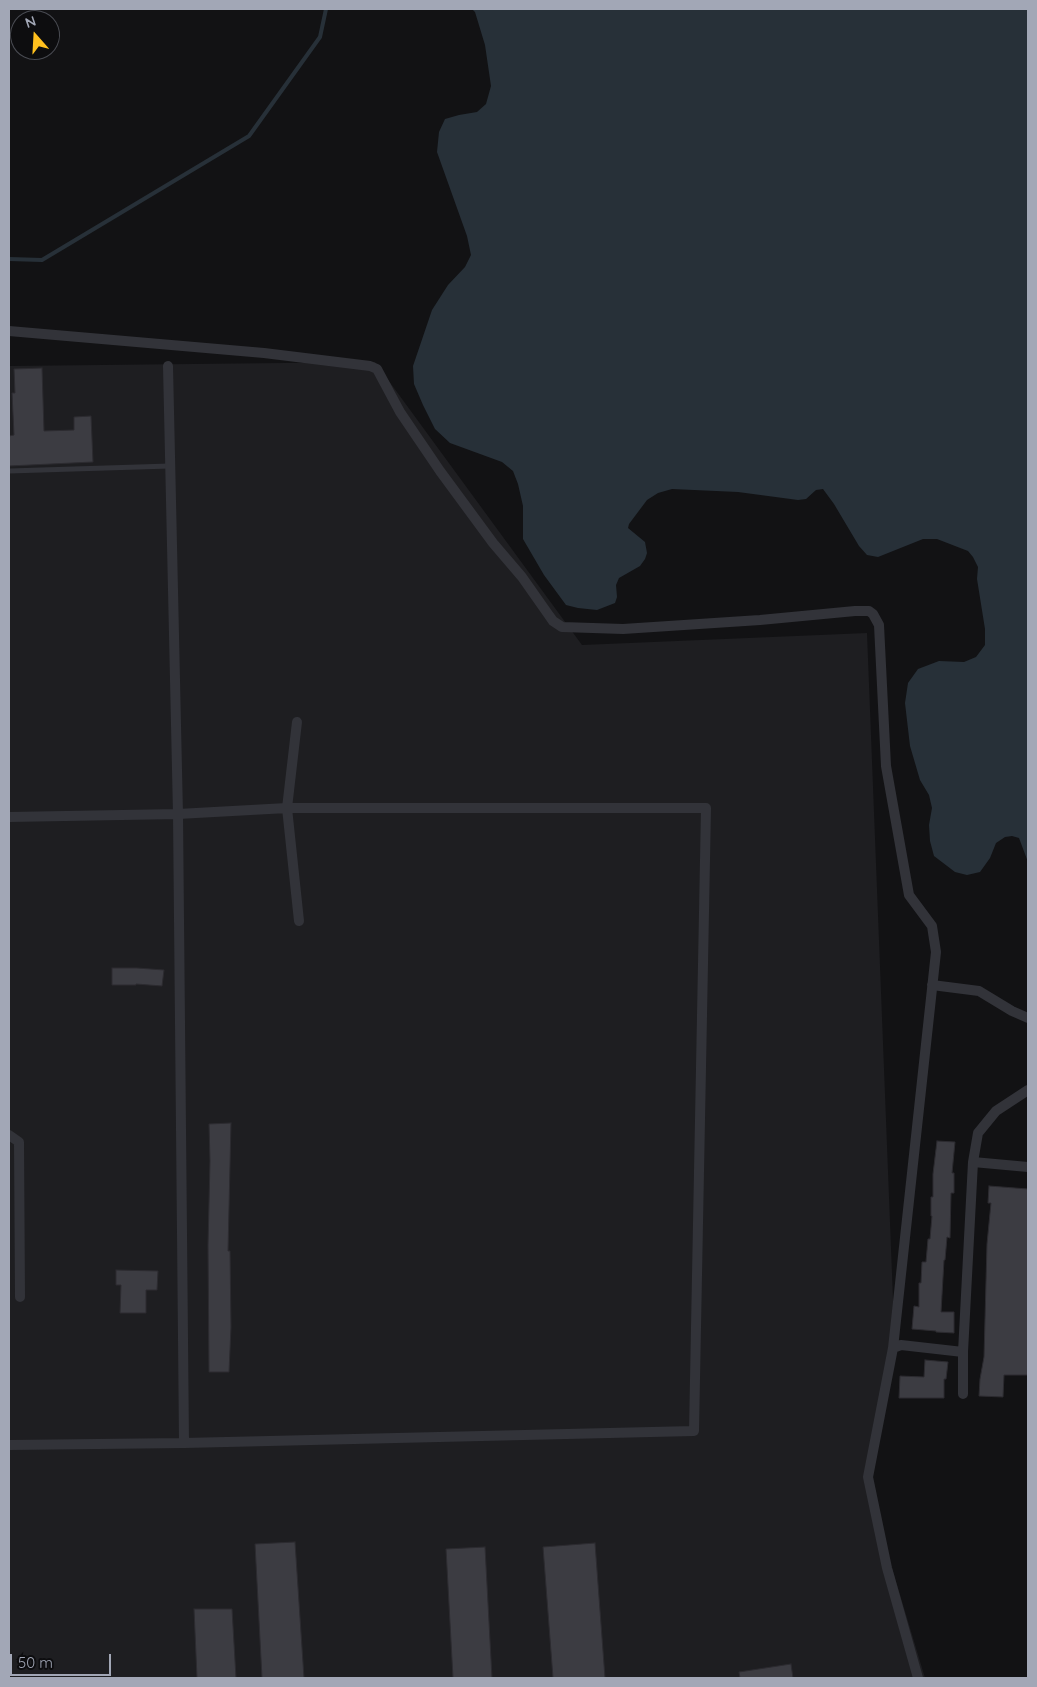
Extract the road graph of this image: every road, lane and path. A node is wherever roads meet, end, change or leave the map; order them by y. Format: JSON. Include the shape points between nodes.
{"nodes":[{"id":1,"x":9,"y":330,"type":"edge"},
{"id":2,"x":168,"y":366,"type":"dead end"},
{"id":3,"x":170,"y":466,"type":"junction"},
{"id":4,"x":9,"y":470,"type":"edge"},
{"id":5,"x":297,"y":722,"type":"dead end"},
{"id":6,"x":287,"y":808,"type":"junction"},
{"id":7,"x":178,"y":814,"type":"junction"},
{"id":8,"x":9,"y":817,"type":"edge"},
{"id":9,"x":300,"y":921,"type":"dead end"},
{"id":10,"x":932,"y":985,"type":"junction"},
{"id":11,"x":1028,"y":1018,"type":"edge"},
{"id":12,"x":1028,"y":1090,"type":"edge"},
{"id":13,"x":9,"y":1136,"type":"edge"},
{"id":14,"x":973,"y":1162,"type":"junction"},
{"id":15,"x":1028,"y":1167,"type":"edge"},
{"id":16,"x":20,"y":1297,"type":"dead end"},
{"id":17,"x":894,"y":1348,"type":"junction"},
{"id":18,"x":963,"y":1352,"type":"junction"},
{"id":19,"x":962,"y":1394,"type":"dead end"},
{"id":20,"x":184,"y":1443,"type":"junction"},
{"id":21,"x":9,"y":1445,"type":"edge"},
{"id":22,"x":918,"y":1678,"type":"edge"}],
"edges":[{"from":1,"to":10,"type":"street","via":[[264,353],[377,369],[400,412],[440,471],[553,621],[562,627],[623,629],[855,611],[874,614],[879,625],[886,766],[909,895],[932,926],[936,952]]},
{"from":2,"to":3,"type":"street"},
{"from":3,"to":4,"type":"lane"},
{"from":3,"to":7,"type":"street"},
{"from":5,"to":6,"type":"street"},
{"from":6,"to":7,"type":"street"},
{"from":6,"to":9,"type":"street"},
{"from":6,"to":20,"type":"street","via":[[706,808],[694,1431]]},
{"from":7,"to":8,"type":"street"},
{"from":7,"to":20,"type":"street"},
{"from":10,"to":11,"type":"street","via":[[979,991]]},
{"from":10,"to":17,"type":"street"},
{"from":12,"to":14,"type":"street","via":[[996,1111],[978,1133]]},
{"from":13,"to":16,"type":"street","via":[[19,1142]]},
{"from":14,"to":15,"type":"street"},
{"from":14,"to":18,"type":"street"},
{"from":17,"to":18,"type":"street","via":[[901,1345]]},
{"from":17,"to":22,"type":"street","via":[[868,1477],[887,1568]]},
{"from":18,"to":19,"type":"street"},
{"from":20,"to":21,"type":"street"}]}
